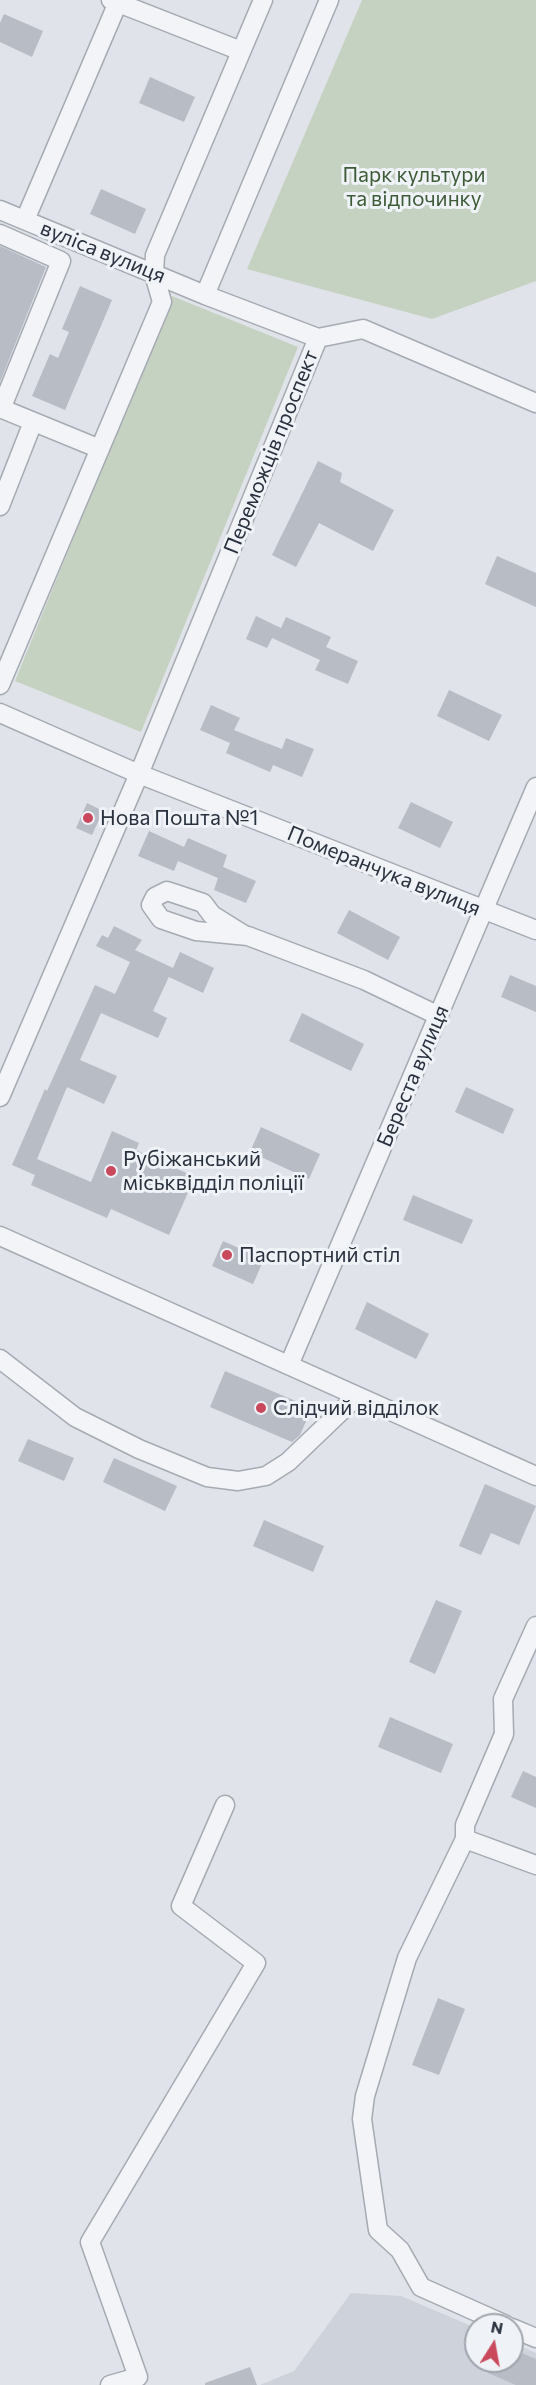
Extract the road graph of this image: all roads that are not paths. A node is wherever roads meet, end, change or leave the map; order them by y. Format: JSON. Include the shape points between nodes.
{"nodes":[{"id":1,"x":264,"y":0,"type":"edge"},
{"id":2,"x":329,"y":0,"type":"edge"},
{"id":3,"x":116,"y":1,"type":"edge"},
{"id":4,"x":242,"y":51,"type":"junction"},
{"id":5,"x":1,"y":214,"type":"edge"},
{"id":6,"x":25,"y":220,"type":"junction"},
{"id":7,"x":0,"y":234,"type":"edge"},
{"id":8,"x":154,"y":274,"type":"junction"},
{"id":9,"x":205,"y":295,"type":"junction"},
{"id":10,"x":318,"y":338,"type":"junction"},
{"id":11,"x":536,"y":403,"type":"edge"},
{"id":12,"x":1,"y":408,"type":"edge"},
{"id":13,"x":33,"y":422,"type":"junction"},
{"id":14,"x":100,"y":449,"type":"junction"},
{"id":15,"x":0,"y":506,"type":"edge"},
{"id":16,"x":0,"y":685,"type":"edge"},
{"id":17,"x":0,"y":713,"type":"edge"},
{"id":18,"x":139,"y":774,"type":"junction"},
{"id":19,"x":536,"y":787,"type":"edge"},
{"id":20,"x":483,"y":910,"type":"junction"},
{"id":21,"x":536,"y":930,"type":"edge"},
{"id":22,"x":244,"y":935,"type":"dead end"},
{"id":23,"x":439,"y":1016,"type":"junction"},
{"id":24,"x":0,"y":1097,"type":"edge"},
{"id":25,"x":0,"y":1236,"type":"edge"},
{"id":26,"x":0,"y":1359,"type":"edge"},
{"id":27,"x":289,"y":1365,"type":"junction"},
{"id":28,"x":357,"y":1396,"type":"junction"},
{"id":29,"x":536,"y":1476,"type":"edge"},
{"id":30,"x":536,"y":1626,"type":"edge"},
{"id":31,"x":225,"y":1805,"type":"dead end"},
{"id":32,"x":465,"y":1839,"type":"junction"},
{"id":33,"x":536,"y":1865,"type":"edge"},
{"id":34,"x":479,"y":2313,"type":"edge"},
{"id":35,"x":110,"y":2385,"type":"edge"}],
"edges":[{"from":1,"to":4,"type":"street"},
{"from":2,"to":9,"type":"street"},
{"from":3,"to":4,"type":"street"},
{"from":3,"to":6,"type":"street"},
{"from":4,"to":8,"type":"street","via":[[155,255]]},
{"from":5,"to":6,"type":"street","name":"вуліса вулиця"},
{"from":6,"to":8,"type":"street","name":"вуліса вулиця"},
{"from":7,"to":12,"type":"street","via":[[61,261]]},
{"from":8,"to":9,"type":"street","name":"вуліса вулиця"},
{"from":8,"to":14,"type":"street","via":[[162,302]]},
{"from":9,"to":10,"type":"street","name":"Переможців проспект"},
{"from":10,"to":11,"type":"street","via":[[363,329]]},
{"from":10,"to":18,"type":"street","name":"Переможців проспект"},
{"from":12,"to":13,"type":"street"},
{"from":13,"to":14,"type":"street"},
{"from":13,"to":15,"type":"street"},
{"from":14,"to":16,"type":"street"},
{"from":17,"to":18,"type":"street","name":"Померанчука вулиця"},
{"from":18,"to":20,"type":"street","name":"Померанчука вулиця"},
{"from":18,"to":24,"type":"street","name":"Переможців проспект"},
{"from":19,"to":20,"type":"street","name":"Береста вулиця"},
{"from":20,"to":21,"type":"street","name":"Померанчука вулиця"},
{"from":20,"to":23,"type":"street","name":"Береста вулиця"},
{"from":22,"to":23,"type":"street","via":[[364,980]]},
{"from":23,"to":27,"type":"street","name":"Береста вулиця"},
{"from":25,"to":27,"type":"street"},
{"from":26,"to":28,"type":"street","via":[[86,1422],[207,1477],[237,1481],[266,1476],[288,1462]]},
{"from":27,"to":28,"type":"street"},
{"from":28,"to":29,"type":"street"},
{"from":30,"to":32,"type":"street","via":[[503,1699],[504,1734],[465,1825]]},
{"from":31,"to":35,"type":"street","via":[[180,1906],[256,1963],[90,2242],[138,2376]]},
{"from":32,"to":33,"type":"street"},
{"from":32,"to":34,"type":"street","via":[[407,1959],[365,2096],[362,2119],[378,2230],[400,2250],[421,2287]]}]}
